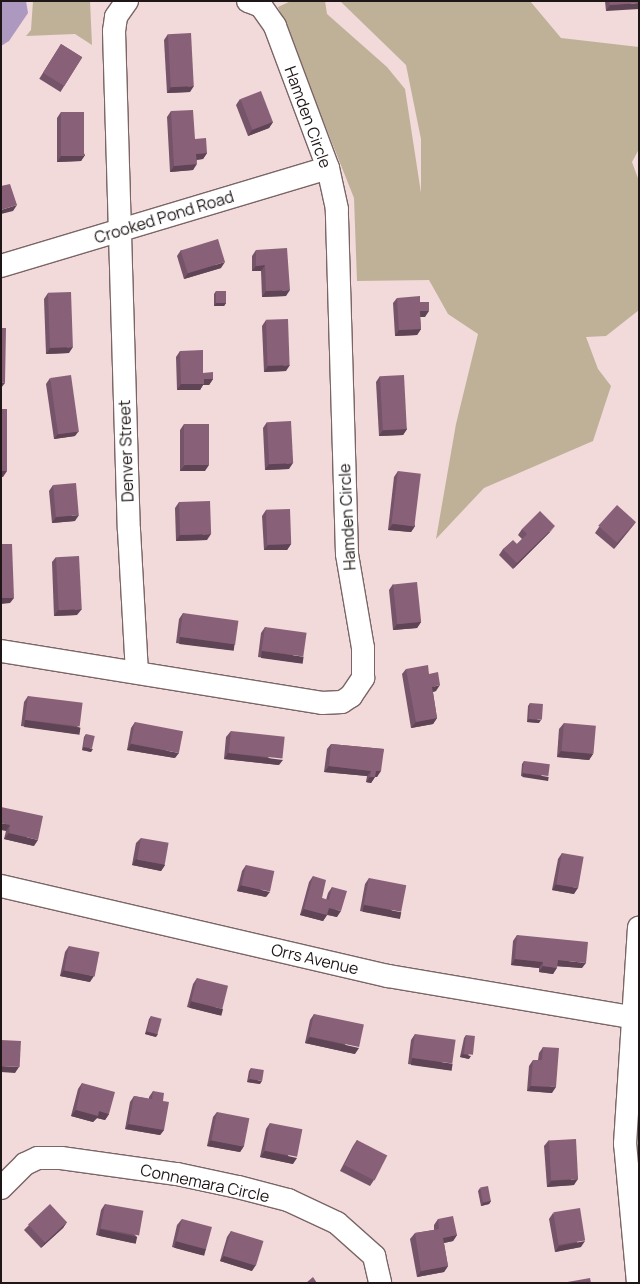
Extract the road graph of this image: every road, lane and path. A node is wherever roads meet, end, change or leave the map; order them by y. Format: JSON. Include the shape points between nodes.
{"nodes":[{"id":1,"x":127,"y":1,"type":"edge"},
{"id":2,"x":248,"y":1,"type":"edge"},
{"id":3,"x":328,"y":168,"type":"junction"},
{"id":4,"x":120,"y":230,"type":"junction"},
{"id":5,"x":1,"y":266,"type":"edge"},
{"id":6,"x":1,"y":651,"type":"edge"},
{"id":7,"x":137,"y":672,"type":"junction"},
{"id":8,"x":1,"y":886,"type":"edge"},
{"id":9,"x":639,"y":927,"type":"edge"},
{"id":10,"x":631,"y":1016,"type":"junction"},
{"id":11,"x":1,"y":1188,"type":"edge"},
{"id":12,"x":380,"y":1283,"type":"edge"},
{"id":13,"x":638,"y":1283,"type":"edge"}],
"edges":[{"from":1,"to":4,"type":"street","via":[[116,16],[114,31]]},
{"from":2,"to":3,"type":"street","name":"Hamden Circle","via":[[261,6],[275,26]]},
{"from":3,"to":4,"type":"street","name":"Crooked Pond Road"},
{"from":3,"to":7,"type":"street","name":"Hamden Circle","via":[[337,209],[347,554],[363,648],[363,678],[351,696],[333,704]]},
{"from":4,"to":5,"type":"street","name":"Crooked Pond Road"},
{"from":4,"to":7,"type":"street","name":"Denver Street","via":[[128,530]]},
{"from":6,"to":7,"type":"street","name":"Hamden Circle"},
{"from":8,"to":10,"type":"street","name":"Orrs Avenue","via":[[388,976]]},
{"from":9,"to":10,"type":"street"},
{"from":10,"to":13,"type":"street","via":[[625,1144]]},
{"from":11,"to":12,"type":"street","name":"Connemara Circle","via":[[25,1164],[38,1158],[61,1158],[177,1174],[238,1187],[288,1200],[337,1223],[374,1256]]}]}
